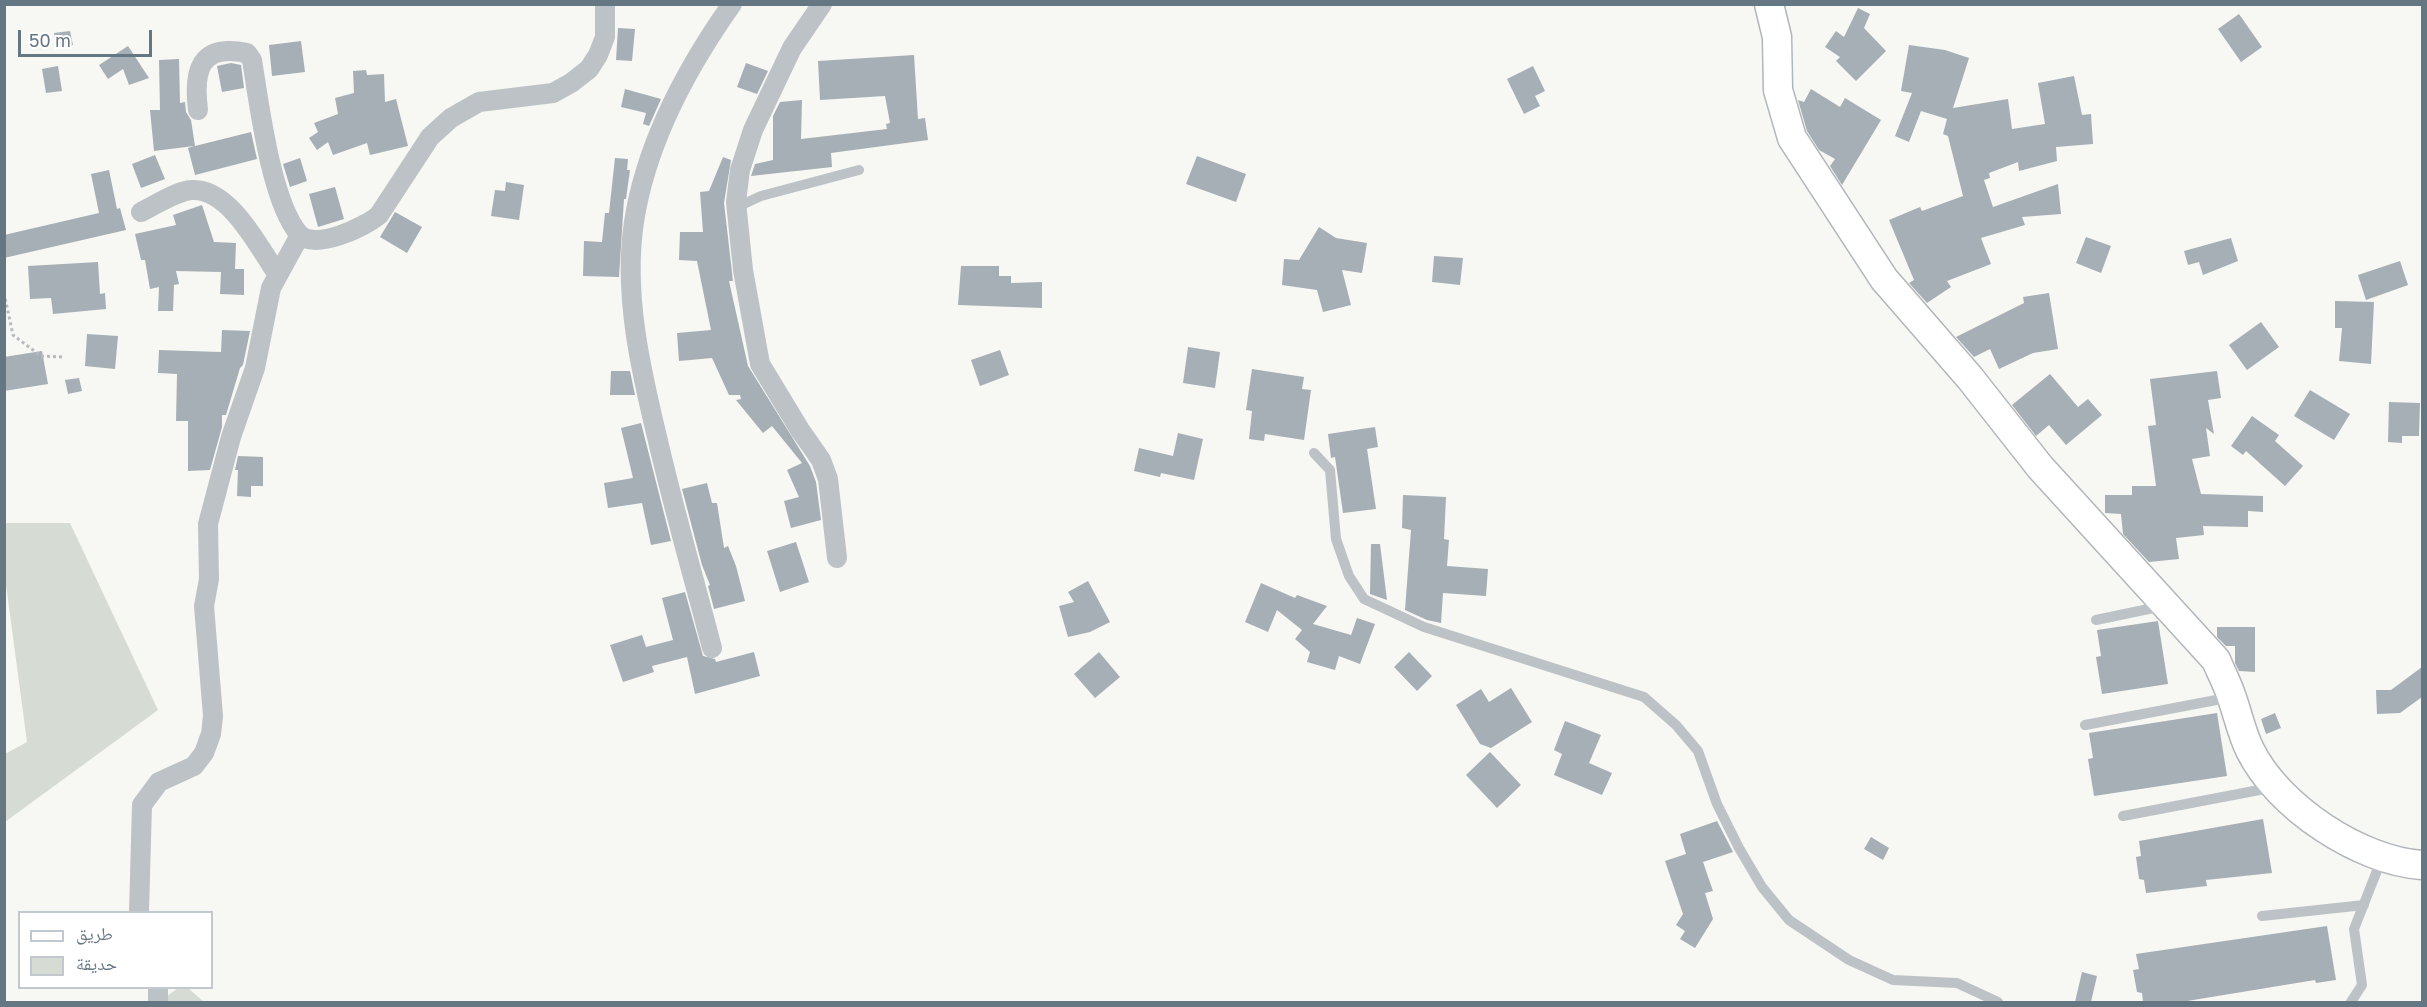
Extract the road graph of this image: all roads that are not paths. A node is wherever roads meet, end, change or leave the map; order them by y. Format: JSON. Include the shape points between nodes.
{"nodes":[{"id":1,"x":605,"y":4,"type":"edge"},
{"id":2,"x":732,"y":4,"type":"edge"},
{"id":3,"x":822,"y":4,"type":"edge"},
{"id":4,"x":1769,"y":4,"type":"edge"},
{"id":5,"x":198,"y":110,"type":"dead end"},
{"id":6,"x":859,"y":170,"type":"dead end"},
{"id":7,"x":737,"y":207,"type":"junction"},
{"id":8,"x":141,"y":212,"type":"dead end"},
{"id":9,"x":300,"y":235,"type":"junction"},
{"id":10,"x":278,"y":275,"type":"junction"},
{"id":11,"x":1314,"y":453,"type":"dead end"},
{"id":12,"x":837,"y":558,"type":"dead end"},
{"id":13,"x":2167,"y":605,"type":"junction"},
{"id":14,"x":2096,"y":620,"type":"dead end"},
{"id":15,"x":712,"y":648,"type":"dead end"},
{"id":16,"x":2232,"y":697,"type":"junction"},
{"id":17,"x":2085,"y":724,"type":"dead end"},
{"id":18,"x":2278,"y":787,"type":"junction"},
{"id":19,"x":2123,"y":816,"type":"dead end"},
{"id":20,"x":2382,"y":858,"type":"junction"},
{"id":21,"x":2422,"y":864,"type":"edge"},
{"id":22,"x":2364,"y":905,"type":"junction"},
{"id":23,"x":139,"y":911,"type":"edge"},
{"id":24,"x":2262,"y":916,"type":"dead end"},
{"id":25,"x":1998,"y":1002,"type":"edge"},
{"id":26,"x":2351,"y":1002,"type":"edge"}],
"edges":[{"from":1,"to":9,"type":"street","via":[[604,37],[598,55],[589,69],[571,83],[553,93],[479,102],[451,118],[430,137],[370,223],[313,241]]},
{"from":2,"to":15,"type":"street","via":[[697,56],[648,164],[634,222],[631,263],[643,381]]},
{"from":3,"to":7,"type":"street","via":[[792,48],[753,130],[740,170]]},
{"from":4,"to":13,"type":"street","via":[[1777,37],[1778,90],[1792,138],[1819,182],[1884,279],[2040,467]]},
{"from":5,"to":9,"type":"street","via":[[195,86],[202,61],[208,55],[247,52],[252,60],[263,134],[275,179]]},
{"from":6,"to":7,"type":"lane","via":[[761,196]]},
{"from":7,"to":12,"type":"street","via":[[743,270],[760,364],[821,460],[828,480]]},
{"from":8,"to":10,"type":"street","via":[[191,190],[206,191],[232,210]]},
{"from":9,"to":10,"type":"street"},
{"from":10,"to":23,"type":"street","via":[[271,288],[255,368],[231,437],[208,524],[209,579],[204,606],[211,734],[194,766],[159,782],[142,805]]},
{"from":11,"to":25,"type":"lane","via":[[1330,470],[1336,539],[1348,576],[1364,600],[1424,627],[1644,697],[1698,751],[1739,849],[1762,887],[1789,920],[1849,960],[1893,980],[1957,983]]},
{"from":13,"to":14,"type":"lane"},
{"from":13,"to":16,"type":"street","via":[[2216,660]]},
{"from":16,"to":17,"type":"lane"},
{"from":16,"to":18,"type":"street","via":[[2250,750]]},
{"from":18,"to":19,"type":"lane"},
{"from":18,"to":20,"type":"street","via":[[2309,818],[2362,851]]},
{"from":20,"to":21,"type":"street"},
{"from":20,"to":22,"type":"lane"},
{"from":22,"to":24,"type":"lane"},
{"from":22,"to":26,"type":"lane","via":[[2354,929],[2362,985]]}]}
